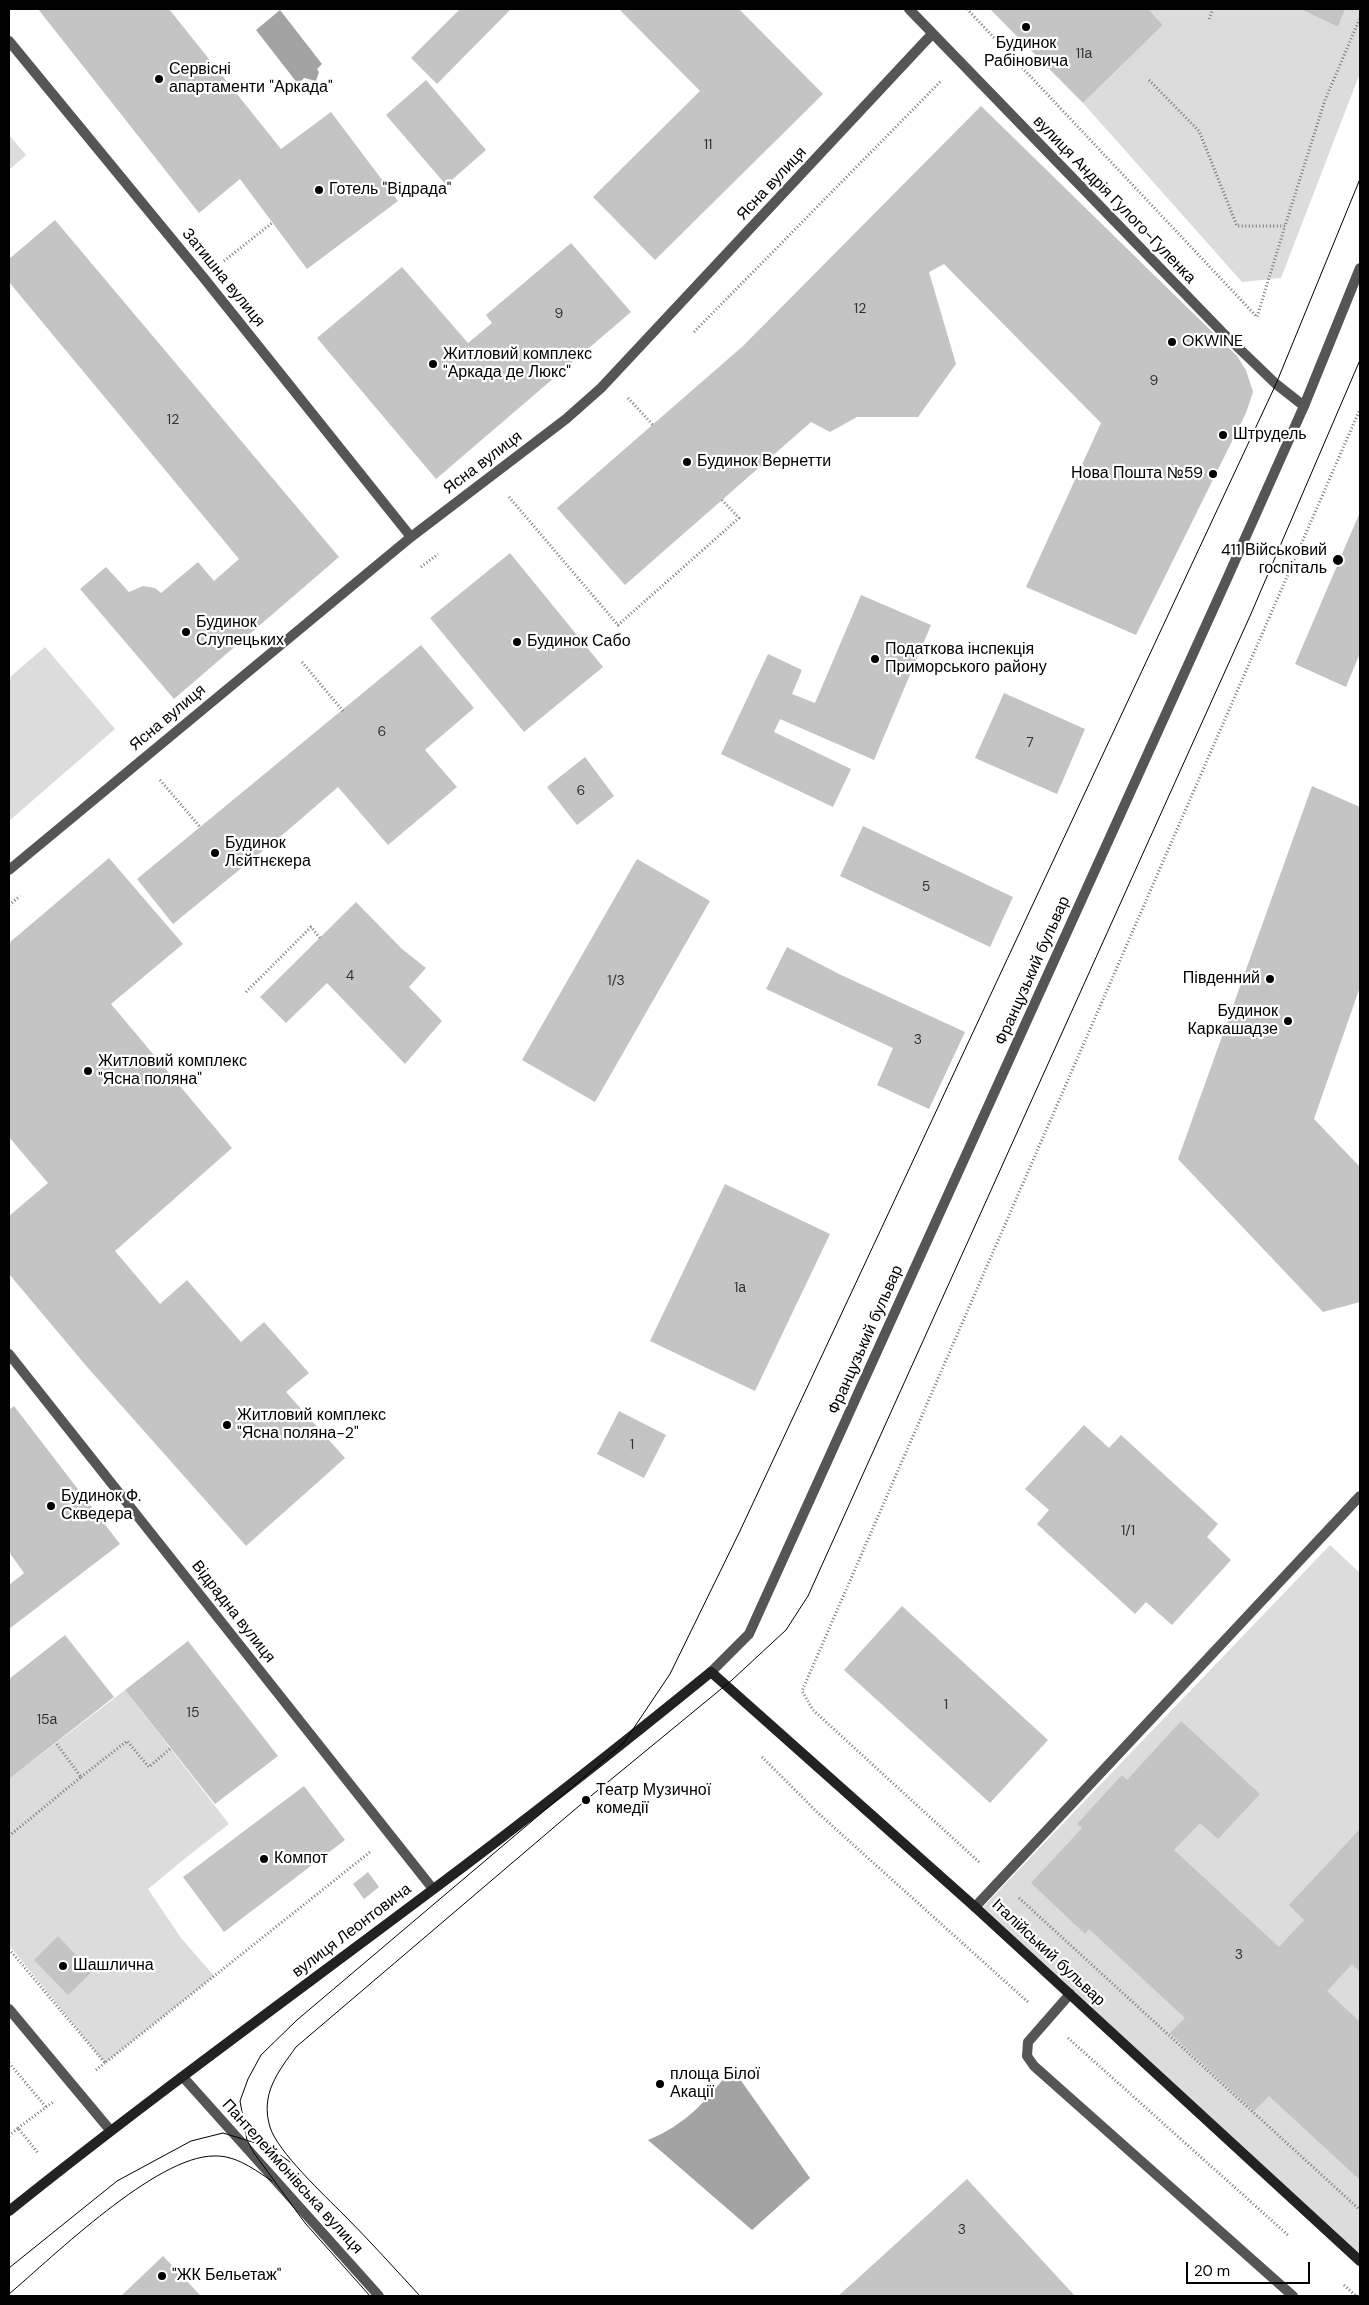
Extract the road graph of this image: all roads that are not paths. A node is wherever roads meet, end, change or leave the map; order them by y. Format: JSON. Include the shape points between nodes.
{"nodes":[{"id":1,"x":909,"y":9,"type":"edge"},
{"id":2,"x":932,"y":34,"type":"junction"},
{"id":3,"x":9,"y":41,"type":"edge"},
{"id":4,"x":1360,"y":268,"type":"edge"},
{"id":5,"x":1304,"y":406,"type":"junction"},
{"id":6,"x":411,"y":537,"type":"junction"},
{"id":7,"x":9,"y":870,"type":"edge"},
{"id":8,"x":9,"y":1354,"type":"edge"},
{"id":9,"x":1360,"y":1496,"type":"edge"},
{"id":10,"x":711,"y":1672,"type":"junction"},
{"id":11,"x":433,"y":1889,"type":"junction"},
{"id":12,"x":975,"y":1907,"type":"junction"},
{"id":13,"x":1070,"y":1994,"type":"junction"},
{"id":14,"x":9,"y":2009,"type":"edge"},
{"id":15,"x":183,"y":2077,"type":"junction"},
{"id":16,"x":110,"y":2130,"type":"junction"},
{"id":17,"x":9,"y":2211,"type":"edge"},
{"id":18,"x":1360,"y":2261,"type":"edge"},
{"id":19,"x":379,"y":2296,"type":"edge"},
{"id":20,"x":1293,"y":2296,"type":"edge"}],
"edges":[{"from":1,"to":2,"type":"street","name":"вулиця Андрія Гулого-Гуленка"},
{"from":2,"to":5,"type":"street","name":"вулиця Андрія Гулого-Гуленка","via":[[1222,332]]},
{"from":2,"to":6,"type":"street","name":"Ясна вулиця","via":[[601,388]]},
{"from":3,"to":6,"type":"street","name":"Затишна вулиця"},
{"from":4,"to":5,"type":"street","name":"Французький бульвар"},
{"from":5,"to":10,"type":"street","name":"Французький бульвар","via":[[749,1634]]},
{"from":6,"to":7,"type":"street","name":"Ясна вулиця"},
{"from":8,"to":11,"type":"street","name":"Відрадна вулиця"},
{"from":9,"to":12,"type":"street"},
{"from":10,"to":11,"type":"main road","name":"вулиця Леонтовича"},
{"from":10,"to":12,"type":"main road","name":"Італійський бульвар"},
{"from":11,"to":15,"type":"main road","name":"вулиця Леонтовича"},
{"from":12,"to":13,"type":"main road","name":"Італійський бульвар"},
{"from":13,"to":18,"type":"main road","name":"Італійський бульвар"},
{"from":13,"to":20,"type":"street","via":[[1028,2042],[1027,2056],[1034,2066]]},
{"from":14,"to":16,"type":"street"},
{"from":15,"to":16,"type":"main road","name":"вулиця Леонтовича"},
{"from":15,"to":19,"type":"street","name":"Пантелеймонівська вулиця"},
{"from":16,"to":17,"type":"main road","name":"вулиця Леонтовича"}]}
